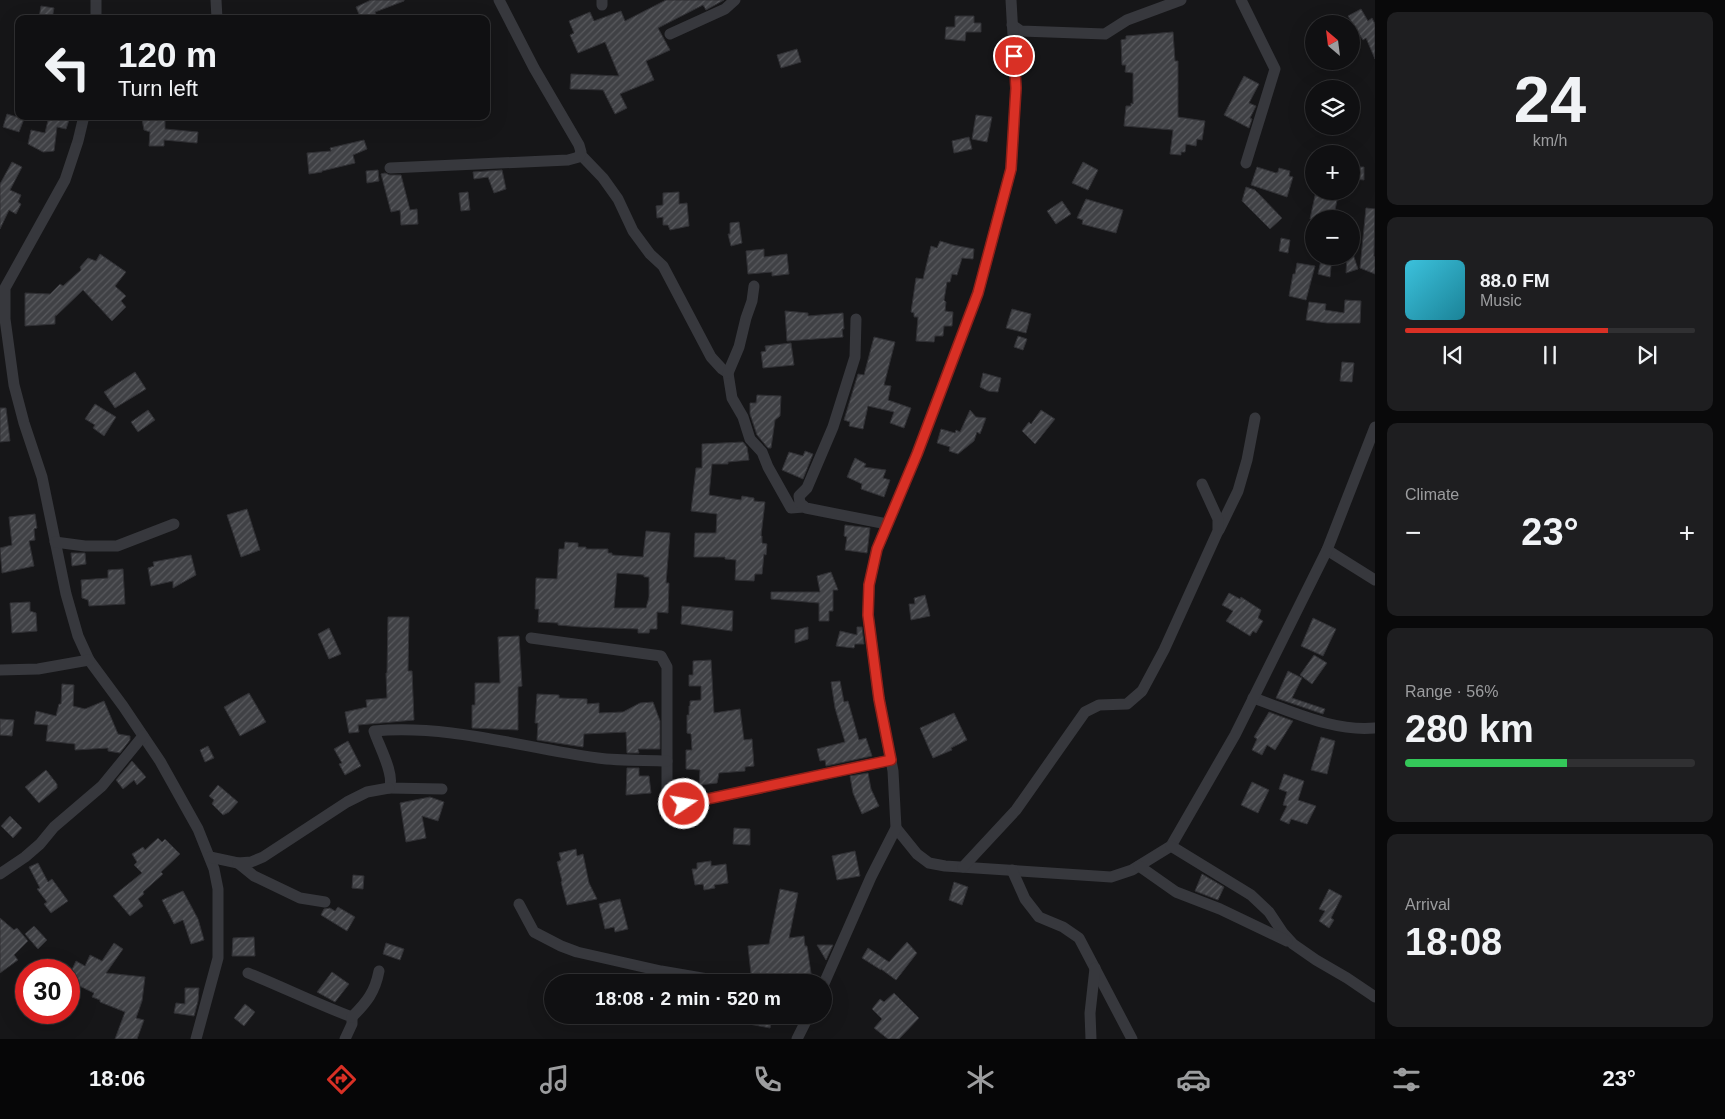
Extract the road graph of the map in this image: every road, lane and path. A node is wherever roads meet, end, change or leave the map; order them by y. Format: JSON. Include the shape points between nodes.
{"nodes":[{"id":1,"x":96,"y":0,"type":"edge"},
{"id":2,"x":216,"y":0,"type":"edge"},
{"id":3,"x":499,"y":0,"type":"edge"},
{"id":4,"x":735,"y":0,"type":"edge"},
{"id":5,"x":1011,"y":0,"type":"edge"},
{"id":6,"x":1182,"y":0,"type":"edge"},
{"id":7,"x":1241,"y":0,"type":"edge"},
{"id":8,"x":96,"y":15,"type":"edge"},
{"id":9,"x":217,"y":15,"type":"edge"},
{"id":10,"x":1012,"y":25,"type":"junction"},
{"id":11,"x":670,"y":34,"type":"dead end"},
{"id":12,"x":83,"y":120,"type":"edge"},
{"id":13,"x":580,"y":154,"type":"junction"},
{"id":14,"x":1246,"y":163,"type":"dead end"},
{"id":15,"x":390,"y":168,"type":"dead end"},
{"id":16,"x":754,"y":286,"type":"dead end"},
{"id":17,"x":2,"y":288,"type":"edge"},
{"id":18,"x":856,"y":319,"type":"dead end"},
{"id":19,"x":728,"y":373,"type":"junction"},
{"id":20,"x":1254,"y":418,"type":"dead end"},
{"id":21,"x":1375,"y":427,"type":"edge"},
{"id":22,"x":1202,"y":484,"type":"dead end"},
{"id":23,"x":804,"y":507,"type":"junction"},
{"id":24,"x":174,"y":524,"type":"dead end"},
{"id":25,"x":887,"y":524,"type":"junction"},
{"id":26,"x":1218,"y":531,"type":"junction"},
{"id":27,"x":55,"y":542,"type":"junction"},
{"id":28,"x":1328,"y":550,"type":"junction"},
{"id":29,"x":1375,"y":580,"type":"edge"},
{"id":30,"x":531,"y":638,"type":"dead end"},
{"id":31,"x":89,"y":660,"type":"junction"},
{"id":32,"x":0,"y":670,"type":"edge"},
{"id":33,"x":1253,"y":698,"type":"junction"},
{"id":34,"x":1375,"y":728,"type":"edge"},
{"id":35,"x":143,"y":736,"type":"junction"},
{"id":36,"x":891,"y":760,"type":"junction"},
{"id":37,"x":667,"y":761,"type":"junction"},
{"id":38,"x":389,"y":788,"type":"junction"},
{"id":39,"x":442,"y":789,"type":"dead end"},
{"id":40,"x":896,"y":828,"type":"junction"},
{"id":41,"x":1170,"y":846,"type":"junction"},
{"id":42,"x":210,"y":857,"type":"junction"},
{"id":43,"x":238,"y":863,"type":"junction"},
{"id":44,"x":1139,"y":866,"type":"junction"},
{"id":45,"x":963,"y":867,"type":"junction"},
{"id":46,"x":1012,"y":870,"type":"junction"},
{"id":47,"x":0,"y":874,"type":"edge"},
{"id":48,"x":325,"y":902,"type":"dead end"},
{"id":49,"x":519,"y":904,"type":"dead end"},
{"id":50,"x":1293,"y":944,"type":"junction"},
{"id":51,"x":1095,"y":968,"type":"junction"},
{"id":52,"x":379,"y":971,"type":"dead end"},
{"id":53,"x":248,"y":973,"type":"dead end"},
{"id":54,"x":678,"y":974,"type":"edge"},
{"id":55,"x":828,"y":974,"type":"edge"},
{"id":56,"x":1375,"y":997,"type":"edge"},
{"id":57,"x":352,"y":1017,"type":"junction"},
{"id":58,"x":804,"y":1024,"type":"edge"},
{"id":59,"x":196,"y":1039,"type":"edge"},
{"id":60,"x":345,"y":1039,"type":"edge"},
{"id":61,"x":797,"y":1039,"type":"edge"},
{"id":62,"x":1091,"y":1039,"type":"edge"},
{"id":63,"x":1132,"y":1039,"type":"edge"}],
"edges":[{"from":1,"to":8,"type":"street"},
{"from":2,"to":9,"type":"street"},
{"from":3,"to":13,"type":"street"},
{"from":4,"to":11,"type":"street","via":[[725,9]]},
{"from":5,"to":10,"type":"street"},
{"from":6,"to":10,"type":"street","via":[[1127,20],[1105,34],[1021,31]]},
{"from":7,"to":14,"type":"street","via":[[1274,68]]},
{"from":10,"to":25,"type":"street","via":[[1016,88],[1011,169],[978,293]]},
{"from":12,"to":17,"type":"street","via":[[65,180]]},
{"from":13,"to":15,"type":"street","via":[[568,160]]},
{"from":13,"to":19,"type":"street","via":[[618,199],[633,231],[663,266],[711,356]]},
{"from":16,"to":19,"type":"street","via":[[739,347]]},
{"from":17,"to":27,"type":"street","via":[[14,385],[42,477]]},
{"from":18,"to":23,"type":"street","via":[[855,357],[833,427],[807,488],[799,496]]},
{"from":19,"to":23,"type":"street","via":[[732,398],[750,439],[762,452],[791,508]]},
{"from":20,"to":26,"type":"street","via":[[1248,460],[1238,492]]},
{"from":21,"to":28,"type":"street"},
{"from":22,"to":26,"type":"street","via":[[1218,519]]},
{"from":23,"to":25,"type":"street"},
{"from":24,"to":27,"type":"street","via":[[118,546]]},
{"from":25,"to":36,"type":"street","via":[[877,549],[869,585],[868,615]]},
{"from":26,"to":45,"type":"street","via":[[1142,691],[1127,704],[1099,705],[1085,712],[1016,810]]},
{"from":27,"to":31,"type":"street","via":[[78,636]]},
{"from":28,"to":29,"type":"street"},
{"from":28,"to":33,"type":"street"},
{"from":30,"to":37,"type":"street","via":[[661,656],[667,667]]},
{"from":31,"to":32,"type":"street","via":[[38,669]]},
{"from":31,"to":35,"type":"street"},
{"from":33,"to":34,"type":"street","via":[[1333,725]]},
{"from":33,"to":41,"type":"street"},
{"from":35,"to":42,"type":"street","via":[[194,821]]},
{"from":35,"to":47,"type":"street","via":[[102,786],[54,827],[35,848]]},
{"from":36,"to":37,"type":"street","via":[[684,804],[670,800],[667,795]]},
{"from":36,"to":40,"type":"street"},
{"from":37,"to":38,"type":"street","via":[[599,758],[487,737],[427,730],[374,731],[388,765],[392,784]]},
{"from":38,"to":39,"type":"street"},
{"from":38,"to":43,"type":"street","via":[[367,792],[263,857]]},
{"from":40,"to":45,"type":"street","via":[[917,854],[929,863]]},
{"from":40,"to":55,"type":"street"},
{"from":41,"to":44,"type":"street"},
{"from":41,"to":50,"type":"street","via":[[1251,895]]},
{"from":42,"to":43,"type":"street"},
{"from":42,"to":59,"type":"street","via":[[218,889],[218,958]]},
{"from":43,"to":48,"type":"street","via":[[254,876],[300,898]]},
{"from":44,"to":46,"type":"street","via":[[1111,877]]},
{"from":44,"to":50,"type":"street","via":[[1176,892]]},
{"from":45,"to":46,"type":"street"},
{"from":46,"to":51,"type":"street","via":[[1024,899],[1039,917],[1063,926],[1079,938]]},
{"from":49,"to":54,"type":"street","via":[[534,932],[561,946]]},
{"from":50,"to":56,"type":"street"},
{"from":51,"to":62,"type":"street"},
{"from":51,"to":63,"type":"street"},
{"from":52,"to":57,"type":"street","via":[[367,1002]]},
{"from":53,"to":57,"type":"street"},
{"from":57,"to":60,"type":"street"},
{"from":58,"to":61,"type":"street"}]}
